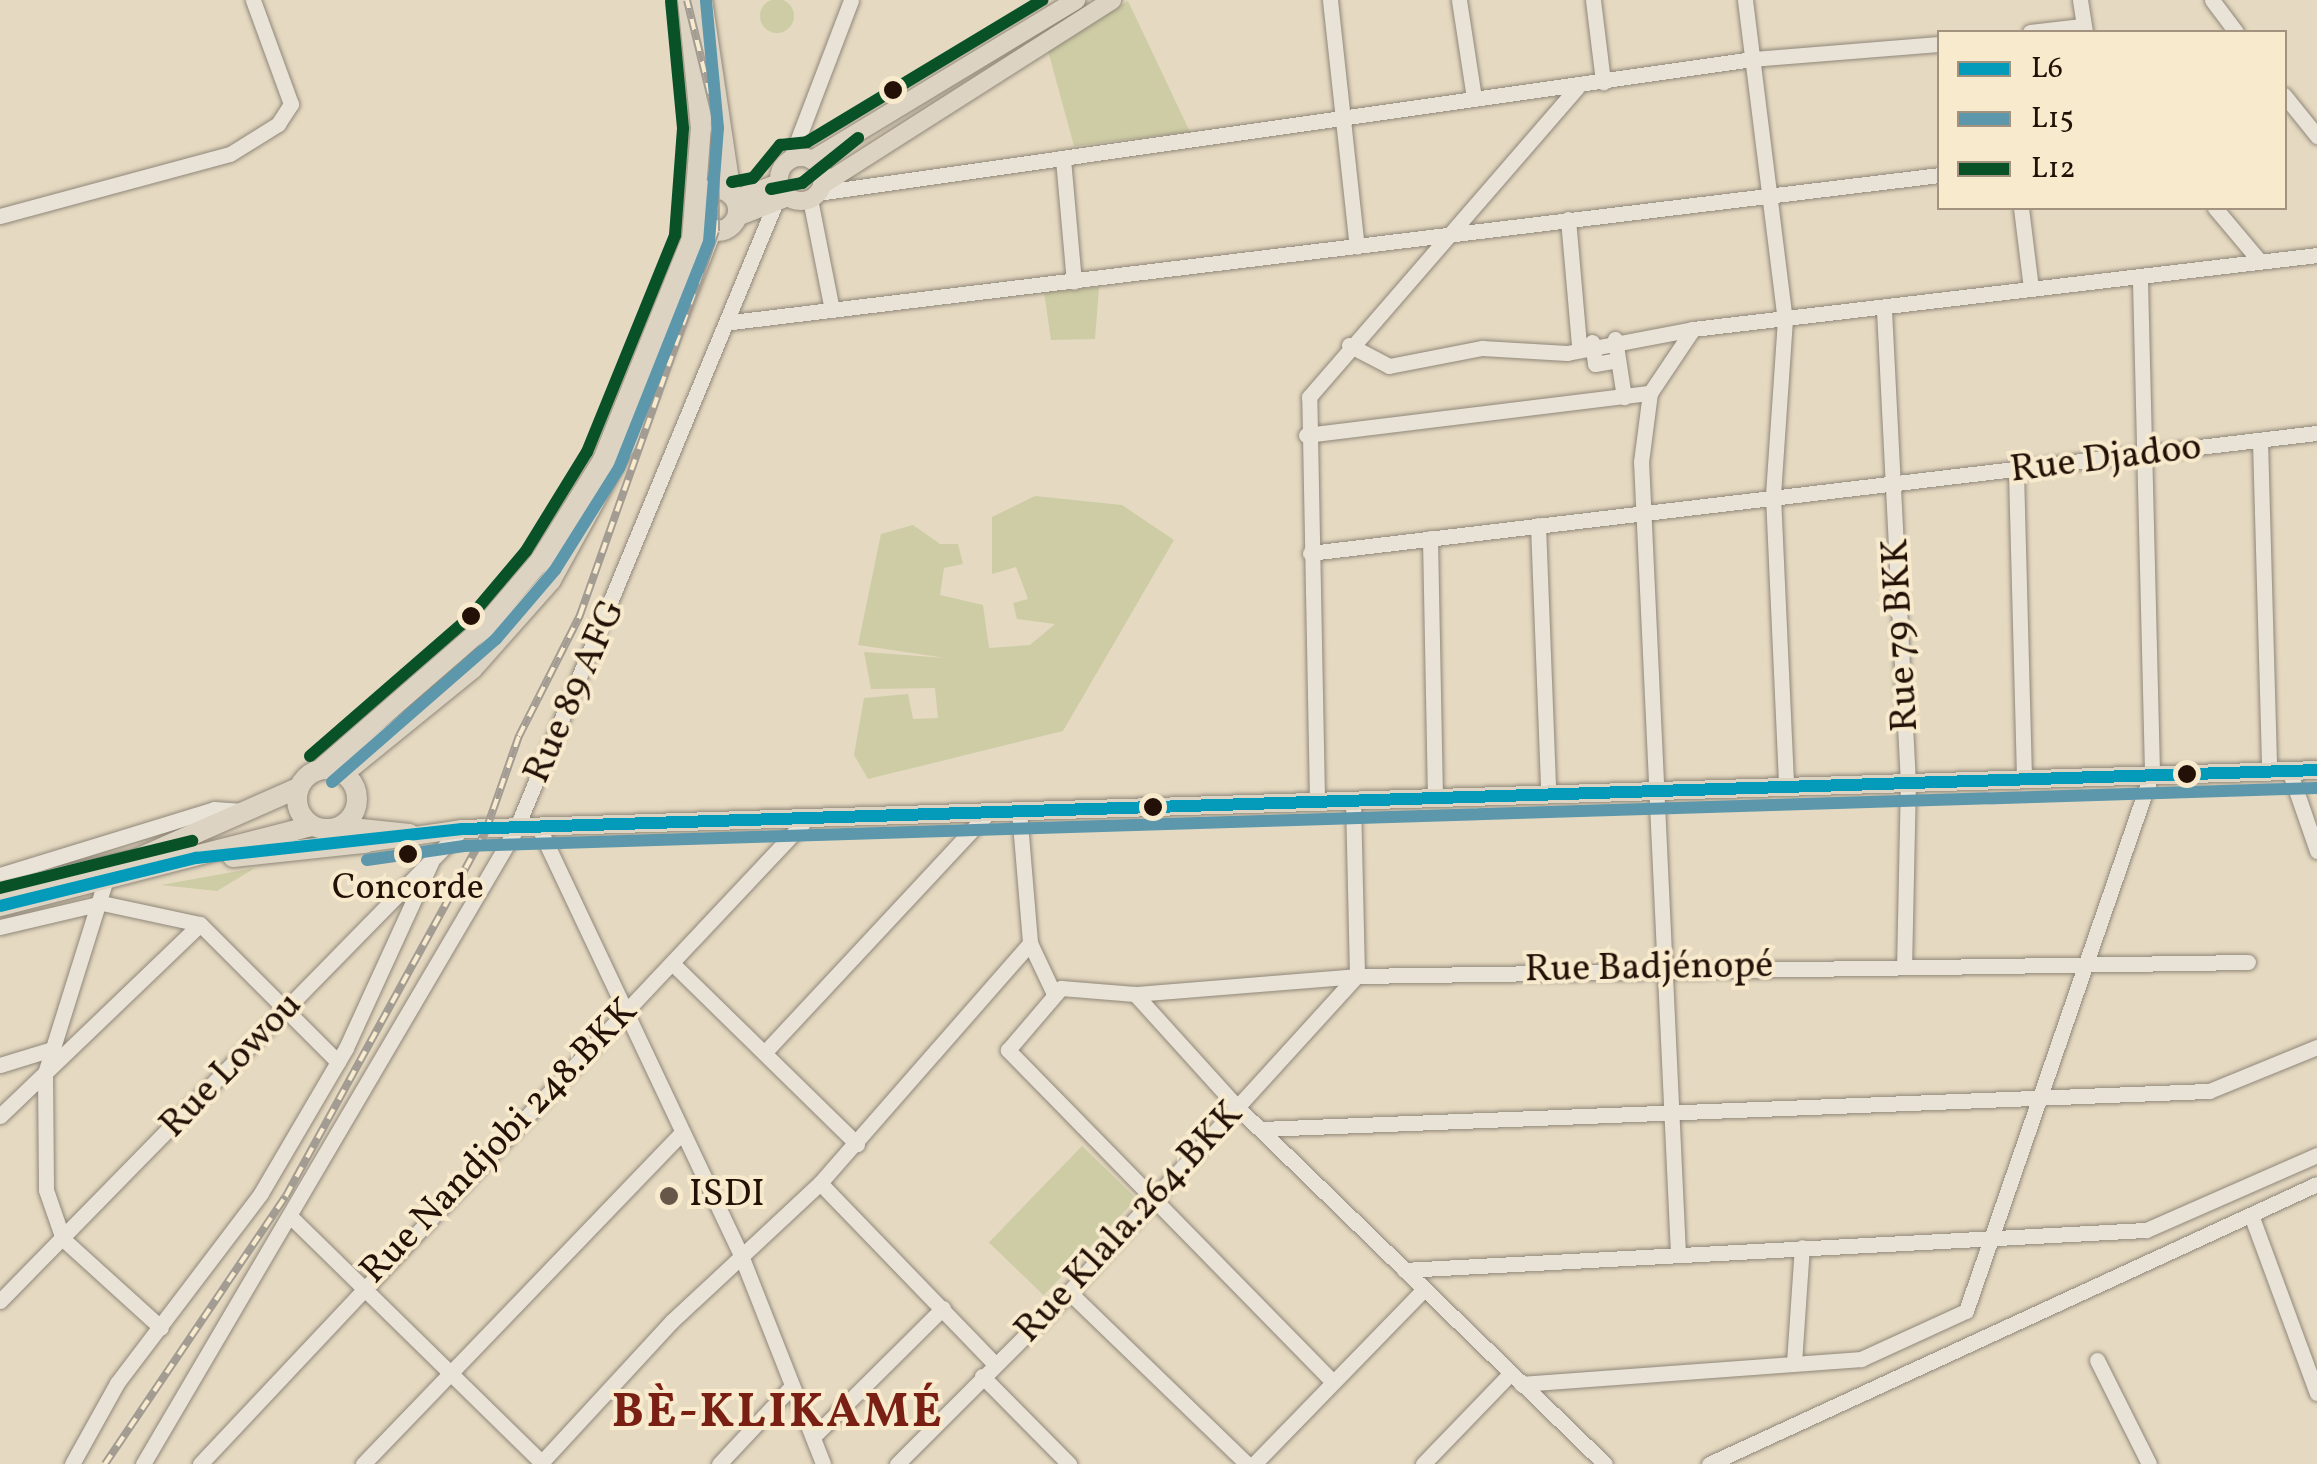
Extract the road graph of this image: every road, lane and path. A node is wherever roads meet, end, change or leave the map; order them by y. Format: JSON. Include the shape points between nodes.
{"nodes":[{"id":1,"x":252,"y":0,"type":"edge"},
{"id":2,"x":688,"y":0,"type":"edge"},
{"id":3,"x":702,"y":0,"type":"edge"},
{"id":4,"x":851,"y":0,"type":"edge"},
{"id":5,"x":1076,"y":0,"type":"edge"},
{"id":6,"x":1112,"y":0,"type":"edge"},
{"id":7,"x":1330,"y":0,"type":"edge"},
{"id":8,"x":1459,"y":0,"type":"edge"},
{"id":9,"x":1594,"y":0,"type":"edge"},
{"id":10,"x":1745,"y":0,"type":"edge"},
{"id":11,"x":2080,"y":0,"type":"edge"},
{"id":12,"x":2217,"y":1,"type":"edge"},
{"id":13,"x":2082,"y":29,"type":"edge"},
{"id":14,"x":2235,"y":30,"type":"edge"},
{"id":15,"x":1937,"y":44,"type":"edge"},
{"id":16,"x":1752,"y":59,"type":"junction"},
{"id":17,"x":1604,"y":82,"type":"junction"},
{"id":18,"x":1577,"y":88,"type":"junction"},
{"id":19,"x":1474,"y":98,"type":"junction"},
{"id":20,"x":2287,"y":99,"type":"edge"},
{"id":21,"x":1346,"y":123,"type":"junction"},
{"id":22,"x":2316,"y":133,"type":"edge"},
{"id":23,"x":802,"y":159,"type":"junction"},
{"id":24,"x":1063,"y":159,"type":"junction"},
{"id":25,"x":1937,"y":176,"type":"edge"},
{"id":26,"x":816,"y":192,"type":"junction"},
{"id":27,"x":1770,"y":193,"type":"junction"},
{"id":28,"x":780,"y":195,"type":"junction"},
{"id":29,"x":734,"y":204,"type":"junction"},
{"id":30,"x":697,"y":205,"type":"junction"},
{"id":31,"x":2022,"y":210,"type":"edge"},
{"id":32,"x":2217,"y":210,"type":"edge"},
{"id":33,"x":0,"y":216,"type":"edge"},
{"id":34,"x":1568,"y":219,"type":"junction"},
{"id":35,"x":711,"y":231,"type":"junction"},
{"id":36,"x":1446,"y":232,"type":"junction"},
{"id":37,"x":1357,"y":247,"type":"junction"},
{"id":38,"x":2317,"y":255,"type":"edge"},
{"id":39,"x":2258,"y":259,"type":"junction"},
{"id":40,"x":2140,"y":276,"type":"junction"},
{"id":41,"x":1074,"y":282,"type":"junction"},
{"id":42,"x":2031,"y":288,"type":"junction"},
{"id":43,"x":832,"y":310,"type":"junction"},
{"id":44,"x":1884,"y":310,"type":"junction"},
{"id":45,"x":1786,"y":319,"type":"junction"},
{"id":46,"x":732,"y":322,"type":"junction"},
{"id":47,"x":1693,"y":329,"type":"junction"},
{"id":48,"x":1615,"y":339,"type":"junction"},
{"id":49,"x":1586,"y":343,"type":"junction"},
{"id":50,"x":1349,"y":344,"type":"junction"},
{"id":51,"x":1618,"y":360,"type":"junction"},
{"id":52,"x":1650,"y":393,"type":"junction"},
{"id":53,"x":1624,"y":397,"type":"junction"},
{"id":54,"x":2317,"y":433,"type":"edge"},
{"id":55,"x":1306,"y":435,"type":"junction"},
{"id":56,"x":2260,"y":441,"type":"junction"},
{"id":57,"x":2139,"y":457,"type":"junction"},
{"id":58,"x":2016,"y":472,"type":"junction"},
{"id":59,"x":1894,"y":485,"type":"junction"},
{"id":60,"x":1773,"y":496,"type":"junction"},
{"id":61,"x":1643,"y":512,"type":"junction"},
{"id":62,"x":1538,"y":525,"type":"junction"},
{"id":63,"x":1430,"y":538,"type":"junction"},
{"id":64,"x":1310,"y":553,"type":"junction"},
{"id":65,"x":321,"y":769,"type":"junction"},
{"id":66,"x":2269,"y":770,"type":"junction"},
{"id":67,"x":2289,"y":770,"type":"junction"},
{"id":68,"x":2317,"y":770,"type":"edge"},
{"id":69,"x":344,"y":772,"type":"junction"},
{"id":70,"x":2152,"y":772,"type":"junction"},
{"id":71,"x":2024,"y":774,"type":"junction"},
{"id":72,"x":1908,"y":780,"type":"junction"},
{"id":73,"x":1786,"y":782,"type":"junction"},
{"id":74,"x":1660,"y":787,"type":"junction"},
{"id":75,"x":298,"y":788,"type":"junction"},
{"id":76,"x":1548,"y":791,"type":"junction"},
{"id":77,"x":1435,"y":795,"type":"junction"},
{"id":78,"x":1317,"y":799,"type":"junction"},
{"id":79,"x":1353,"y":799,"type":"junction"},
{"id":80,"x":1019,"y":811,"type":"junction"},
{"id":81,"x":248,"y":812,"type":"junction"},
{"id":82,"x":988,"y":812,"type":"junction"},
{"id":83,"x":803,"y":823,"type":"junction"},
{"id":84,"x":328,"y":827,"type":"junction"},
{"id":85,"x":462,"y":829,"type":"junction"},
{"id":86,"x":516,"y":829,"type":"junction"},
{"id":87,"x":540,"y":830,"type":"junction"},
{"id":88,"x":414,"y":836,"type":"junction"},
{"id":89,"x":366,"y":843,"type":"junction"},
{"id":90,"x":2317,"y":851,"type":"edge"},
{"id":91,"x":196,"y":858,"type":"junction"},
{"id":92,"x":431,"y":862,"type":"junction"},
{"id":93,"x":0,"y":875,"type":"edge"},
{"id":94,"x":100,"y":876,"type":"junction"},
{"id":95,"x":0,"y":891,"type":"edge"},
{"id":96,"x":0,"y":906,"type":"edge"},
{"id":97,"x":200,"y":924,"type":"junction"},
{"id":98,"x":0,"y":927,"type":"edge"},
{"id":99,"x":1030,"y":943,"type":"junction"},
{"id":100,"x":2248,"y":962,"type":"dead end"},
{"id":101,"x":672,"y":964,"type":"junction"},
{"id":102,"x":1904,"y":964,"type":"junction"},
{"id":103,"x":2086,"y":964,"type":"junction"},
{"id":104,"x":1666,"y":968,"type":"junction"},
{"id":105,"x":1357,"y":976,"type":"junction"},
{"id":106,"x":1054,"y":994,"type":"junction"},
{"id":107,"x":1135,"y":994,"type":"junction"},
{"id":108,"x":284,"y":1012,"type":"junction"},
{"id":109,"x":624,"y":1014,"type":"junction"},
{"id":110,"x":2317,"y":1047,"type":"edge"},
{"id":111,"x":52,"y":1049,"type":"junction"},
{"id":112,"x":766,"y":1052,"type":"junction"},
{"id":113,"x":338,"y":1062,"type":"junction"},
{"id":114,"x":0,"y":1065,"type":"edge"},
{"id":115,"x":46,"y":1073,"type":"junction"},
{"id":116,"x":2040,"y":1104,"type":"junction"},
{"id":117,"x":1238,"y":1108,"type":"junction"},
{"id":118,"x":1672,"y":1113,"type":"junction"},
{"id":119,"x":0,"y":1116,"type":"edge"},
{"id":120,"x":1261,"y":1129,"type":"junction"},
{"id":121,"x":682,"y":1132,"type":"junction"},
{"id":122,"x":856,"y":1144,"type":"junction"},
{"id":123,"x":2317,"y":1156,"type":"edge"},
{"id":124,"x":820,"y":1184,"type":"junction"},
{"id":125,"x":2317,"y":1184,"type":"edge"},
{"id":126,"x":1156,"y":1197,"type":"junction"},
{"id":127,"x":2251,"y":1215,"type":"junction"},
{"id":128,"x":292,"y":1219,"type":"junction"},
{"id":129,"x":1999,"y":1231,"type":"junction"},
{"id":130,"x":63,"y":1239,"type":"junction"},
{"id":131,"x":1802,"y":1246,"type":"junction"},
{"id":132,"x":1678,"y":1254,"type":"junction"},
{"id":133,"x":742,"y":1258,"type":"junction"},
{"id":134,"x":1404,"y":1270,"type":"junction"},
{"id":135,"x":364,"y":1282,"type":"junction"},
{"id":136,"x":1422,"y":1291,"type":"junction"},
{"id":137,"x":1069,"y":1292,"type":"junction"},
{"id":138,"x":0,"y":1301,"type":"edge"},
{"id":139,"x":944,"y":1308,"type":"junction"},
{"id":140,"x":161,"y":1328,"type":"junction"},
{"id":141,"x":2096,"y":1360,"type":"dead end"},
{"id":142,"x":995,"y":1364,"type":"junction"},
{"id":143,"x":1794,"y":1364,"type":"junction"},
{"id":144,"x":452,"y":1375,"type":"junction"},
{"id":145,"x":982,"y":1376,"type":"junction"},
{"id":146,"x":1515,"y":1379,"type":"junction"},
{"id":147,"x":1332,"y":1382,"type":"junction"},
{"id":148,"x":791,"y":1388,"type":"junction"},
{"id":149,"x":2317,"y":1392,"type":"edge"},
{"id":150,"x":813,"y":1437,"type":"junction"},
{"id":151,"x":542,"y":1463,"type":"edge"},
{"id":152,"x":72,"y":1464,"type":"edge"},
{"id":153,"x":143,"y":1464,"type":"edge"},
{"id":154,"x":200,"y":1464,"type":"edge"},
{"id":155,"x":363,"y":1464,"type":"edge"},
{"id":156,"x":719,"y":1464,"type":"edge"},
{"id":157,"x":823,"y":1464,"type":"edge"},
{"id":158,"x":897,"y":1464,"type":"edge"},
{"id":159,"x":1070,"y":1464,"type":"edge"},
{"id":160,"x":1250,"y":1464,"type":"edge"},
{"id":161,"x":1423,"y":1464,"type":"edge"},
{"id":162,"x":1605,"y":1464,"type":"edge"},
{"id":163,"x":1709,"y":1464,"type":"edge"},
{"id":164,"x":2149,"y":1464,"type":"edge"}],
"edges":[{"from":1,"to":33,"type":"street","via":[[291,104],[278,124],[230,154]]},
{"from":2,"to":30,"type":"highway","via":[[702,128]]},
{"from":3,"to":29,"type":"highway"},
{"from":4,"to":23,"type":"street","via":[[796,140]]},
{"from":5,"to":23,"type":"main road"},
{"from":6,"to":26,"type":"main road"},
{"from":7,"to":21,"type":"street"},
{"from":8,"to":19,"type":"street"},
{"from":9,"to":17,"type":"street"},
{"from":10,"to":16,"type":"street"},
{"from":11,"to":13,"type":"street"},
{"from":12,"to":14,"type":"street"},
{"from":15,"to":16,"type":"street"},
{"from":16,"to":17,"type":"street"},
{"from":16,"to":27,"type":"street"},
{"from":17,"to":18,"type":"street"},
{"from":18,"to":19,"type":"street"},
{"from":18,"to":36,"type":"street"},
{"from":19,"to":21,"type":"street"},
{"from":20,"to":22,"type":"street"},
{"from":21,"to":24,"type":"street"},
{"from":21,"to":37,"type":"street"},
{"from":23,"to":26,"type":"main road"},
{"from":23,"to":28,"type":"main road"},
{"from":24,"to":26,"type":"street"},
{"from":24,"to":41,"type":"street"},
{"from":25,"to":27,"type":"street"},
{"from":26,"to":28,"type":"main road"},
{"from":26,"to":43,"type":"street"},
{"from":27,"to":34,"type":"street"},
{"from":27,"to":45,"type":"street"},
{"from":28,"to":29,"type":"main road"},
{"from":28,"to":46,"type":"street","name":"Rue 89 AFG"},
{"from":29,"to":30,"type":"highway","via":[[708,192]]},
{"from":29,"to":35,"type":"highway"},
{"from":30,"to":35,"type":"highway"},
{"from":30,"to":65,"type":"highway","via":[[652,349],[603,460],[549,548],[424,685]]},
{"from":31,"to":42,"type":"street"},
{"from":32,"to":39,"type":"street"},
{"from":34,"to":36,"type":"street"},
{"from":34,"to":49,"type":"street"},
{"from":35,"to":69,"type":"highway","via":[[634,429],[551,580],[472,669]]},
{"from":36,"to":37,"type":"street"},
{"from":36,"to":50,"type":"street"},
{"from":37,"to":41,"type":"street"},
{"from":38,"to":39,"type":"street"},
{"from":39,"to":40,"type":"street"},
{"from":40,"to":42,"type":"street"},
{"from":40,"to":57,"type":"street"},
{"from":41,"to":43,"type":"street"},
{"from":42,"to":44,"type":"street"},
{"from":43,"to":46,"type":"street"},
{"from":44,"to":45,"type":"street"},
{"from":44,"to":59,"type":"street","name":"Rue 79 BKK"},
{"from":45,"to":47,"type":"street"},
{"from":45,"to":60,"type":"street"},
{"from":46,"to":86,"type":"street","name":"Rue 89 AFG"},
{"from":47,"to":48,"type":"street"},
{"from":47,"to":52,"type":"street"},
{"from":48,"to":49,"type":"street"},
{"from":48,"to":51,"type":"street"},
{"from":49,"to":50,"type":"street","via":[[1538,354],[1482,348],[1388,366]]},
{"from":49,"to":51,"type":"street","via":[[1595,364]]},
{"from":50,"to":55,"type":"street","via":[[1309,398]]},
{"from":51,"to":53,"type":"street"},
{"from":52,"to":53,"type":"street"},
{"from":52,"to":61,"type":"street"},
{"from":53,"to":55,"type":"street"},
{"from":54,"to":56,"type":"street","name":"Rue Djadoo"},
{"from":55,"to":64,"type":"street"},
{"from":56,"to":57,"type":"street","name":"Rue Djadoo"},
{"from":56,"to":66,"type":"street"},
{"from":57,"to":58,"type":"street","name":"Rue Djadoo"},
{"from":57,"to":70,"type":"street"},
{"from":58,"to":59,"type":"street","name":"Rue Djadoo"},
{"from":58,"to":71,"type":"street"},
{"from":59,"to":60,"type":"street","name":"Rue Djadoo"},
{"from":59,"to":72,"type":"street","name":"Rue 79 BKK"},
{"from":60,"to":61,"type":"street","name":"Rue Djadoo"},
{"from":60,"to":73,"type":"street"},
{"from":61,"to":62,"type":"street","name":"Rue Djadoo"},
{"from":61,"to":74,"type":"street"},
{"from":62,"to":63,"type":"street","name":"Rue Djadoo"},
{"from":62,"to":76,"type":"street"},
{"from":63,"to":64,"type":"street","name":"Rue Djadoo"},
{"from":63,"to":77,"type":"street"},
{"from":64,"to":78,"type":"street"},
{"from":65,"to":69,"type":"highway"},
{"from":65,"to":75,"type":"highway"},
{"from":66,"to":67,"type":"main road"},
{"from":66,"to":70,"type":"main road"},
{"from":67,"to":68,"type":"main road"},
{"from":67,"to":90,"type":"street"},
{"from":69,"to":84,"type":"highway","via":[[358,799]]},
{"from":70,"to":71,"type":"main road"},
{"from":70,"to":103,"type":"street"},
{"from":71,"to":72,"type":"main road"},
{"from":72,"to":73,"type":"main road"},
{"from":72,"to":102,"type":"street","name":"Rue 79 BKK"},
{"from":73,"to":74,"type":"main road"},
{"from":74,"to":76,"type":"main road"},
{"from":74,"to":104,"type":"street"},
{"from":75,"to":81,"type":"highway"},
{"from":75,"to":84,"type":"highway","via":[[298,810]]},
{"from":76,"to":77,"type":"main road"},
{"from":77,"to":79,"type":"main road"},
{"from":78,"to":79,"type":"main road"},
{"from":78,"to":80,"type":"main road"},
{"from":79,"to":105,"type":"street"},
{"from":80,"to":82,"type":"main road"},
{"from":80,"to":99,"type":"street"},
{"from":81,"to":94,"type":"highway"},
{"from":81,"to":94,"type":"street","via":[[214,809]]},
{"from":82,"to":83,"type":"main road"},
{"from":82,"to":112,"type":"street"},
{"from":83,"to":87,"type":"main road"},
{"from":83,"to":101,"type":"street","name":"Rue Nandjobi 248.BKK"},
{"from":84,"to":88,"type":"main road"},
{"from":84,"to":89,"type":"main road"},
{"from":84,"to":91,"type":"highway"},
{"from":85,"to":86,"type":"main road"},
{"from":85,"to":88,"type":"main road"},
{"from":85,"to":92,"type":"street","name":"Rue Lowou"},
{"from":86,"to":87,"type":"main road"},
{"from":86,"to":128,"type":"street","name":"Rue 89 AFG"},
{"from":87,"to":109,"type":"street"},
{"from":88,"to":89,"type":"main road"},
{"from":89,"to":91,"type":"highway"},
{"from":91,"to":94,"type":"highway"},
{"from":92,"to":108,"type":"street","name":"Rue Lowou"},
{"from":92,"to":113,"type":"street"},
{"from":93,"to":94,"type":"street"},
{"from":94,"to":95,"type":"highway"},
{"from":94,"to":96,"type":"highway"},
{"from":94,"to":97,"type":"street"},
{"from":94,"to":98,"type":"street"},
{"from":94,"to":111,"type":"street"},
{"from":97,"to":108,"type":"street"},
{"from":97,"to":115,"type":"street"},
{"from":99,"to":106,"type":"street"},
{"from":99,"to":122,"type":"street"},
{"from":100,"to":103,"type":"street","name":"Rue Badjénopé"},
{"from":101,"to":109,"type":"street","name":"Rue Nandjobi 248.BKK"},
{"from":101,"to":112,"type":"street"},
{"from":102,"to":103,"type":"street","name":"Rue Badjénopé"},
{"from":102,"to":104,"type":"street","name":"Rue Badjénopé"},
{"from":103,"to":116,"type":"street"},
{"from":104,"to":105,"type":"street","name":"Rue Badjénopé"},
{"from":104,"to":118,"type":"street"},
{"from":105,"to":107,"type":"street","name":"Rue Badjénopé"},
{"from":105,"to":117,"type":"street","name":"Rue Klala.264.BKK"},
{"from":106,"to":107,"type":"street","name":"Rue Badjénopé"},
{"from":106,"to":126,"type":"street","via":[[1008,1050]]},
{"from":107,"to":117,"type":"street"},
{"from":108,"to":113,"type":"street"},
{"from":108,"to":130,"type":"street","name":"Rue Lowou"},
{"from":109,"to":121,"type":"street"},
{"from":109,"to":135,"type":"street","name":"Rue Nandjobi 248.BKK"},
{"from":110,"to":116,"type":"street","via":[[2209,1092]]},
{"from":111,"to":114,"type":"street"},
{"from":111,"to":115,"type":"street"},
{"from":112,"to":122,"type":"street"},
{"from":113,"to":140,"type":"street","via":[[261,1193]]},
{"from":115,"to":119,"type":"street"},
{"from":115,"to":130,"type":"street","via":[[46,1190]]},
{"from":116,"to":118,"type":"street"},
{"from":116,"to":129,"type":"street"},
{"from":117,"to":120,"type":"street"},
{"from":117,"to":126,"type":"street","name":"Rue Klala.264.BKK"},
{"from":118,"to":120,"type":"street"},
{"from":118,"to":132,"type":"street"},
{"from":120,"to":134,"type":"street"},
{"from":121,"to":133,"type":"street"},
{"from":121,"to":144,"type":"street"},
{"from":122,"to":124,"type":"street"},
{"from":123,"to":129,"type":"street","via":[[2153,1228]]},
{"from":124,"to":133,"type":"street"},
{"from":124,"to":139,"type":"street"},
{"from":125,"to":127,"type":"street"},
{"from":126,"to":137,"type":"street","name":"Rue Klala.264.BKK"},
{"from":126,"to":147,"type":"street"},
{"from":127,"to":149,"type":"street"},
{"from":127,"to":163,"type":"street"},
{"from":128,"to":135,"type":"street"},
{"from":128,"to":153,"type":"street","name":"Rue 89 AFG"},
{"from":129,"to":131,"type":"street"},
{"from":129,"to":143,"type":"street","via":[[1960,1318],[1861,1359]]},
{"from":130,"to":138,"type":"street","name":"Rue Lowou"},
{"from":130,"to":140,"type":"street"},
{"from":131,"to":132,"type":"street"},
{"from":131,"to":143,"type":"street"},
{"from":132,"to":134,"type":"street"},
{"from":133,"to":148,"type":"street"},
{"from":133,"to":151,"type":"street"},
{"from":134,"to":136,"type":"street"},
{"from":135,"to":144,"type":"street"},
{"from":135,"to":154,"type":"street","name":"Rue Nandjobi 248.BKK"},
{"from":136,"to":146,"type":"street"},
{"from":136,"to":147,"type":"street"},
{"from":137,"to":142,"type":"street","name":"Rue Klala.264.BKK"},
{"from":137,"to":160,"type":"street"},
{"from":139,"to":142,"type":"street"},
{"from":139,"to":150,"type":"street"},
{"from":140,"to":152,"type":"street"},
{"from":141,"to":164,"type":"street"},
{"from":142,"to":145,"type":"street","name":"Rue Klala.264.BKK"},
{"from":143,"to":146,"type":"street"},
{"from":144,"to":151,"type":"street"},
{"from":144,"to":155,"type":"street"},
{"from":145,"to":158,"type":"street","name":"Rue Klala.264.BKK"},
{"from":145,"to":159,"type":"street"},
{"from":146,"to":161,"type":"street"},
{"from":146,"to":162,"type":"street"},
{"from":147,"to":160,"type":"street"},
{"from":148,"to":150,"type":"street"},
{"from":148,"to":156,"type":"street"},
{"from":150,"to":157,"type":"street"}]}
